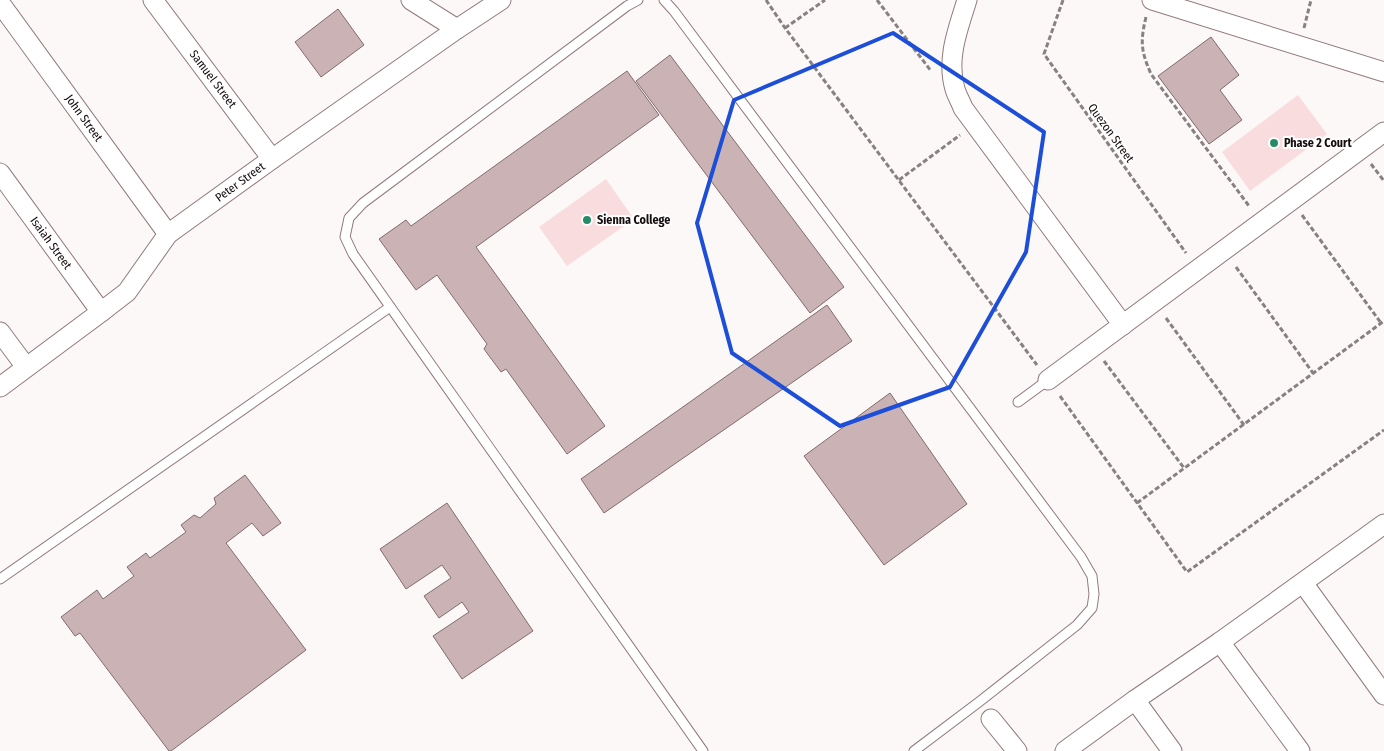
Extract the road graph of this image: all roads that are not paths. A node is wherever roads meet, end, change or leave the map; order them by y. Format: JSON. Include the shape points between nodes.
{"nodes":[{"id":1,"x":153,"y":0,"type":"edge"},
{"id":2,"x":411,"y":0,"type":"edge"},
{"id":3,"x":501,"y":0,"type":"edge"},
{"id":4,"x":638,"y":0,"type":"edge"},
{"id":5,"x":664,"y":0,"type":"edge"},
{"id":6,"x":967,"y":0,"type":"edge"},
{"id":7,"x":0,"y":3,"type":"edge"},
{"id":8,"x":1149,"y":8,"type":"edge"},
{"id":9,"x":457,"y":29,"type":"junction"},
{"id":10,"x":1384,"y":72,"type":"edge"},
{"id":11,"x":1384,"y":132,"type":"edge"},
{"id":12,"x":272,"y":158,"type":"junction"},
{"id":13,"x":0,"y":173,"type":"edge"},
{"id":14,"x":168,"y":234,"type":"junction"},
{"id":15,"x":390,"y":307,"type":"junction"},
{"id":16,"x":101,"y":312,"type":"junction"},
{"id":17,"x":1123,"y":325,"type":"junction"},
{"id":18,"x":0,"y":332,"type":"edge"},
{"id":19,"x":26,"y":367,"type":"junction"},
{"id":20,"x":1048,"y":380,"type":"joint"},
{"id":21,"x":0,"y":387,"type":"edge"},
{"id":22,"x":1018,"y":402,"type":"dead end"},
{"id":23,"x":1384,"y":524,"type":"edge"},
{"id":24,"x":0,"y":579,"type":"edge"},
{"id":25,"x":1303,"y":583,"type":"junction"},
{"id":26,"x":1220,"y":642,"type":"junction"},
{"id":27,"x":1384,"y":695,"type":"edge"},
{"id":28,"x":1135,"y":700,"type":"junction"},
{"id":29,"x":985,"y":710,"type":"junction"},
{"id":30,"x":703,"y":751,"type":"edge"},
{"id":31,"x":914,"y":751,"type":"edge"},
{"id":32,"x":1017,"y":751,"type":"edge"},
{"id":33,"x":1066,"y":751,"type":"edge"},
{"id":34,"x":1172,"y":751,"type":"edge"},
{"id":35,"x":1300,"y":751,"type":"edge"}],
"edges":[{"from":1,"to":12,"type":"street","name":"Samuel Street"},
{"from":2,"to":9,"type":"street"},
{"from":3,"to":9,"type":"street","name":"Peter Street"},
{"from":4,"to":15,"type":"lane","via":[[363,203],[349,218],[344,237]]},
{"from":5,"to":29,"type":"lane","via":[[1081,556],[1092,576],[1092,608]]},
{"from":6,"to":17,"type":"street","via":[[952,57],[955,90],[963,108]]},
{"from":7,"to":14,"type":"street","name":"John Street"},
{"from":8,"to":10,"type":"street","via":[[1299,46]]},
{"from":9,"to":12,"type":"street","name":"Peter Street"},
{"from":11,"to":17,"type":"street"},
{"from":12,"to":14,"type":"street","name":"Peter Street"},
{"from":13,"to":16,"type":"street","name":"Isaiah Street"},
{"from":14,"to":16,"type":"street","name":"Peter Street","via":[[127,292]]},
{"from":15,"to":24,"type":"lane"},
{"from":15,"to":30,"type":"lane"},
{"from":16,"to":19,"type":"street","name":"Peter Street"},
{"from":17,"to":20,"type":"street"},
{"from":18,"to":19,"type":"street"},
{"from":19,"to":21,"type":"street","name":"Peter Street"},
{"from":20,"to":22,"type":"lane"},
{"from":23,"to":25,"type":"street"},
{"from":25,"to":26,"type":"street"},
{"from":25,"to":27,"type":"street"},
{"from":26,"to":28,"type":"street"},
{"from":26,"to":35,"type":"street"},
{"from":28,"to":33,"type":"street"},
{"from":28,"to":34,"type":"street"},
{"from":29,"to":31,"type":"lane"},
{"from":29,"to":32,"type":"street"}]}
